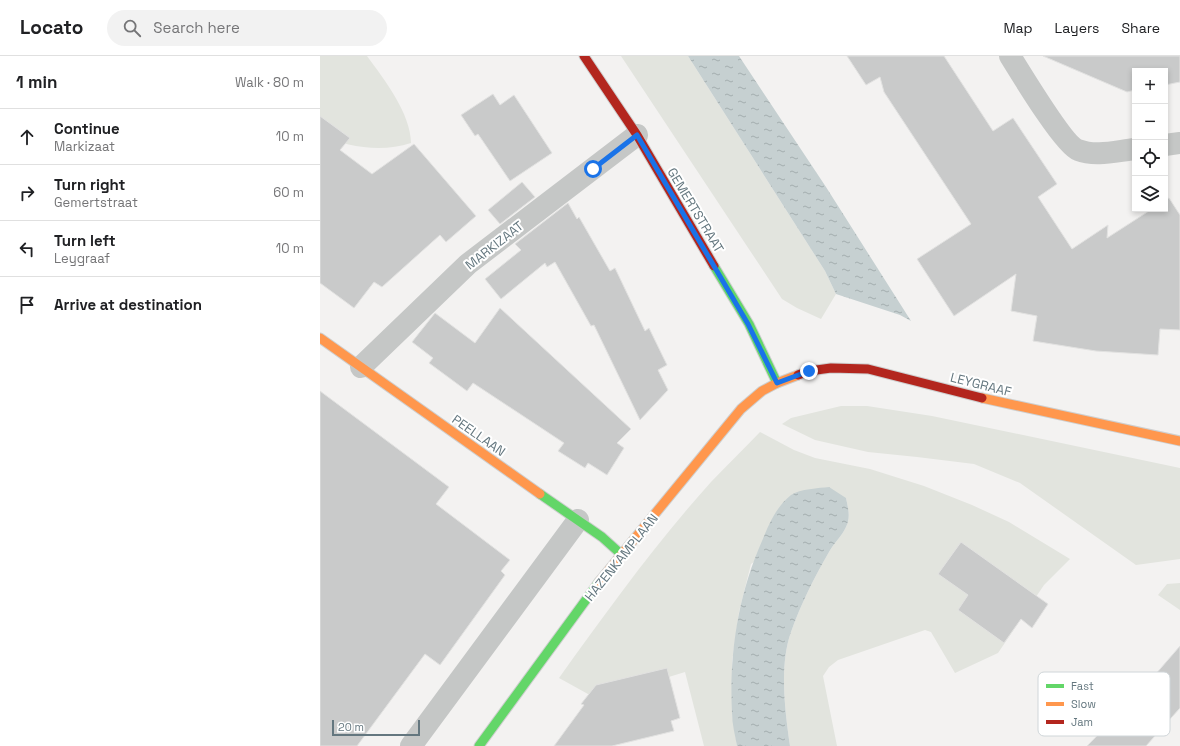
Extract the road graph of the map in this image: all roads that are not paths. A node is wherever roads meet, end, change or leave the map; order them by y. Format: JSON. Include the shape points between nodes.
{"nodes":[{"id":1,"x":584,"y":56,"type":"edge"},
{"id":2,"x":1010,"y":56,"type":"edge"},
{"id":3,"x":637,"y":135,"type":"junction"},
{"id":4,"x":1180,"y":143,"type":"edge"},
{"id":5,"x":1168,"y":145,"type":"edge"},
{"id":6,"x":1132,"y":149,"type":"edge"},
{"id":7,"x":320,"y":338,"type":"edge"},
{"id":8,"x":361,"y":367,"type":"junction"},
{"id":9,"x":777,"y":383,"type":"junction"},
{"id":10,"x":1180,"y":441,"type":"edge"},
{"id":11,"x":578,"y":520,"type":"junction"},
{"id":12,"x":622,"y":555,"type":"junction"},
{"id":13,"x":411,"y":746,"type":"edge"},
{"id":14,"x":478,"y":746,"type":"edge"}],
"edges":[{"from":1,"to":3,"type":"street","name":"GEMERTSTRAAT"},
{"from":2,"to":6,"type":"street","via":[[1062,134],[1076,150],[1092,154]]},
{"from":3,"to":8,"type":"street","name":"MARKIZAAT","via":[[468,264]]},
{"from":3,"to":9,"type":"street","name":"GEMERTSTRAAT","via":[[748,324]]},
{"from":4,"to":5,"type":"street"},
{"from":7,"to":8,"type":"street","name":"PEELLAAN"},
{"from":8,"to":11,"type":"street","name":"PEELLAAN"},
{"from":9,"to":10,"type":"street","name":"LEYGRAAF","via":[[809,371],[831,368],[868,369],[988,399]]},
{"from":9,"to":12,"type":"street","name":"HAZENKAMPLAAN","via":[[762,391],[741,409]]},
{"from":11,"to":12,"type":"street","name":"PEELLAAN"},
{"from":11,"to":13,"type":"street"},
{"from":12,"to":14,"type":"street","name":"HAZENKAMPLAAN","via":[[589,595]]}]}
